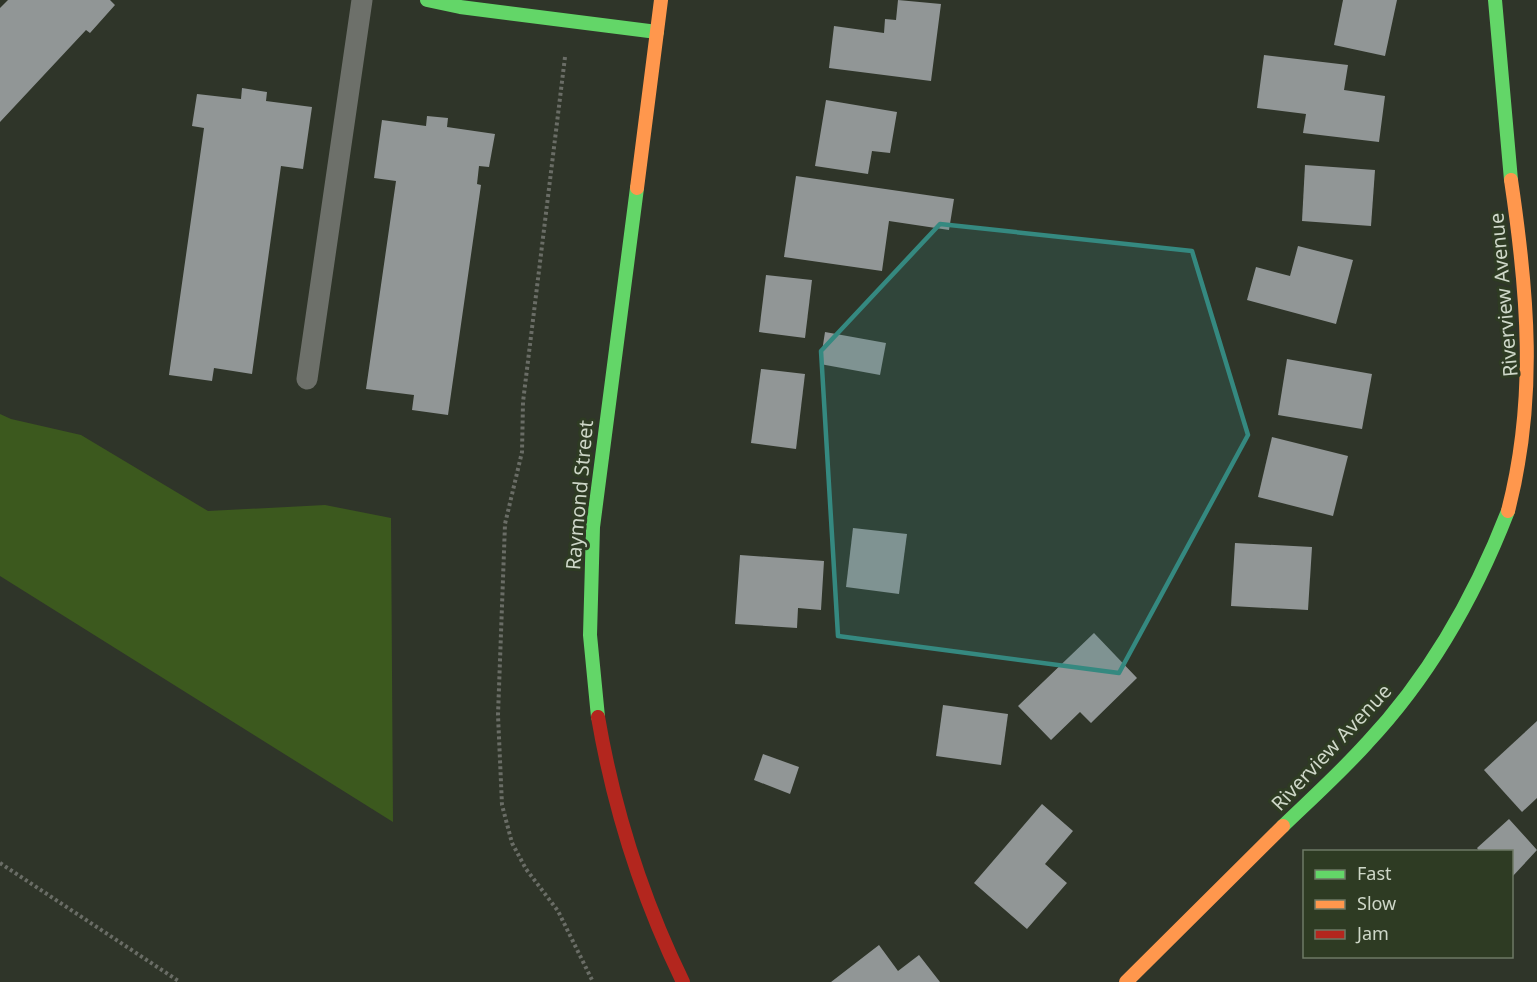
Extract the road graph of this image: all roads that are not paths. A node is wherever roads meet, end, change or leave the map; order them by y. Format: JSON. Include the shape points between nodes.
{"nodes":[{"id":1,"x":362,"y":0,"type":"edge"},
{"id":2,"x":427,"y":0,"type":"edge"},
{"id":3,"x":661,"y":0,"type":"edge"},
{"id":4,"x":1495,"y":0,"type":"edge"},
{"id":5,"x":657,"y":32,"type":"junction"},
{"id":6,"x":307,"y":379,"type":"dead end"},
{"id":7,"x":683,"y":982,"type":"edge"},
{"id":8,"x":1126,"y":982,"type":"edge"}],
"edges":[{"from":1,"to":6,"type":"lane"},
{"from":2,"to":5,"type":"street"},
{"from":3,"to":5,"type":"street","name":"Raymond Street"},
{"from":4,"to":8,"type":"street","name":"Riverview Avenue","via":[[1507,146],[1532,356],[1528,438],[1493,551],[1468,604],[1439,651],[1377,733]]},
{"from":5,"to":7,"type":"street","name":"Raymond Street","via":[[594,516],[589,612],[595,698],[614,801],[646,897]]}]}
